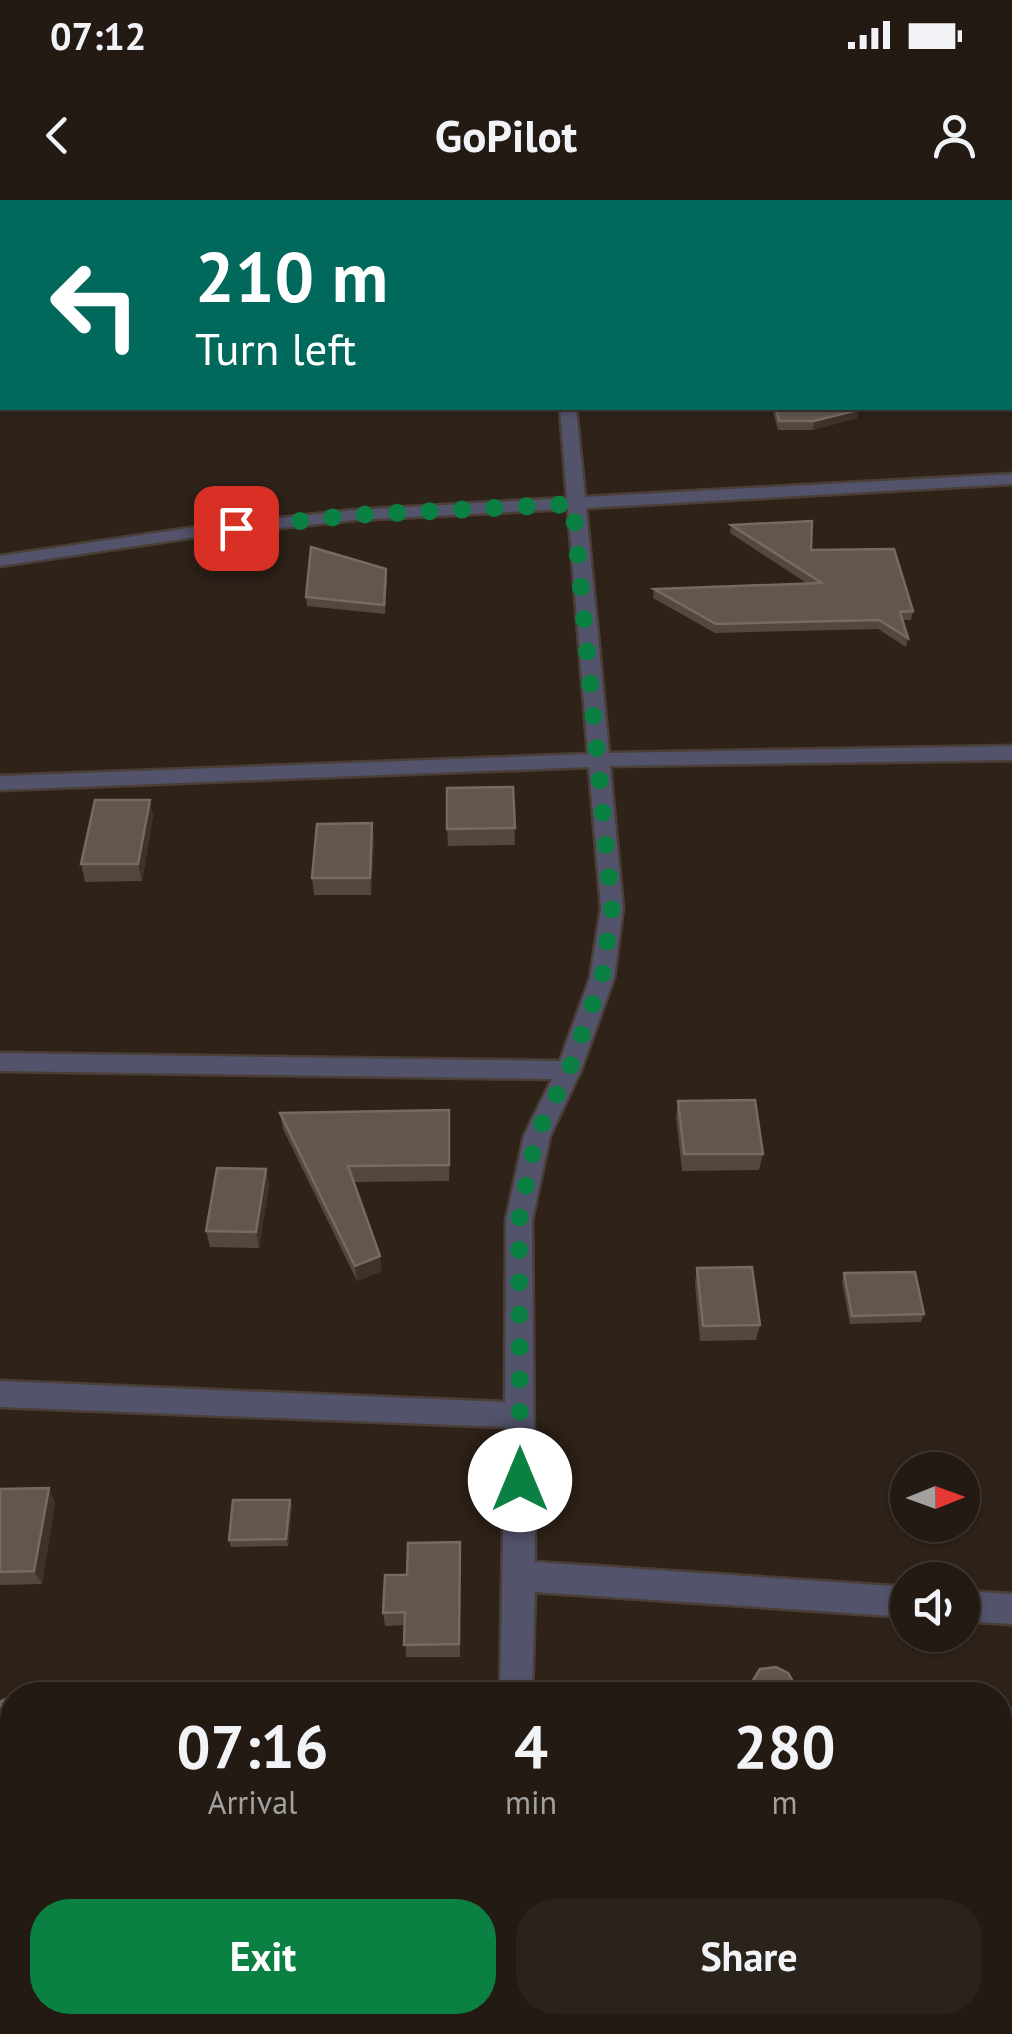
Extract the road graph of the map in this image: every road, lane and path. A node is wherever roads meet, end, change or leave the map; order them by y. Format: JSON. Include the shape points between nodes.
{"nodes":[{"id":1,"x":568,"y":410,"type":"edge"},
{"id":2,"x":1012,"y":479,"type":"edge"},
{"id":3,"x":573,"y":504,"type":"junction"},
{"id":4,"x":0,"y":560,"type":"edge"},
{"id":5,"x":1012,"y":753,"type":"edge"},
{"id":6,"x":598,"y":760,"type":"junction"},
{"id":7,"x":0,"y":783,"type":"edge"},
{"id":8,"x":0,"y":1062,"type":"edge"},
{"id":9,"x":569,"y":1070,"type":"junction"},
{"id":10,"x":0,"y":1394,"type":"edge"},
{"id":11,"x":519,"y":1415,"type":"junction"},
{"id":12,"x":520,"y":1576,"type":"junction"},
{"id":13,"x":890,"y":1601,"type":"edge"},
{"id":14,"x":980,"y":1607,"type":"edge"},
{"id":15,"x":1012,"y":1609,"type":"edge"},
{"id":16,"x":516,"y":1682,"type":"edge"}],
"edges":[{"from":1,"to":3,"type":"street"},
{"from":2,"to":3,"type":"street"},
{"from":3,"to":4,"type":"street","via":[[355,515]]},
{"from":3,"to":6,"type":"street"},
{"from":5,"to":6,"type":"street"},
{"from":6,"to":7,"type":"street"},
{"from":6,"to":9,"type":"street","via":[[612,908],[602,978]]},
{"from":8,"to":9,"type":"street"},
{"from":9,"to":11,"type":"street","via":[[536,1136],[519,1220]]},
{"from":10,"to":11,"type":"street"},
{"from":11,"to":12,"type":"street"},
{"from":12,"to":13,"type":"street"},
{"from":12,"to":16,"type":"street"},
{"from":14,"to":15,"type":"street"}]}
